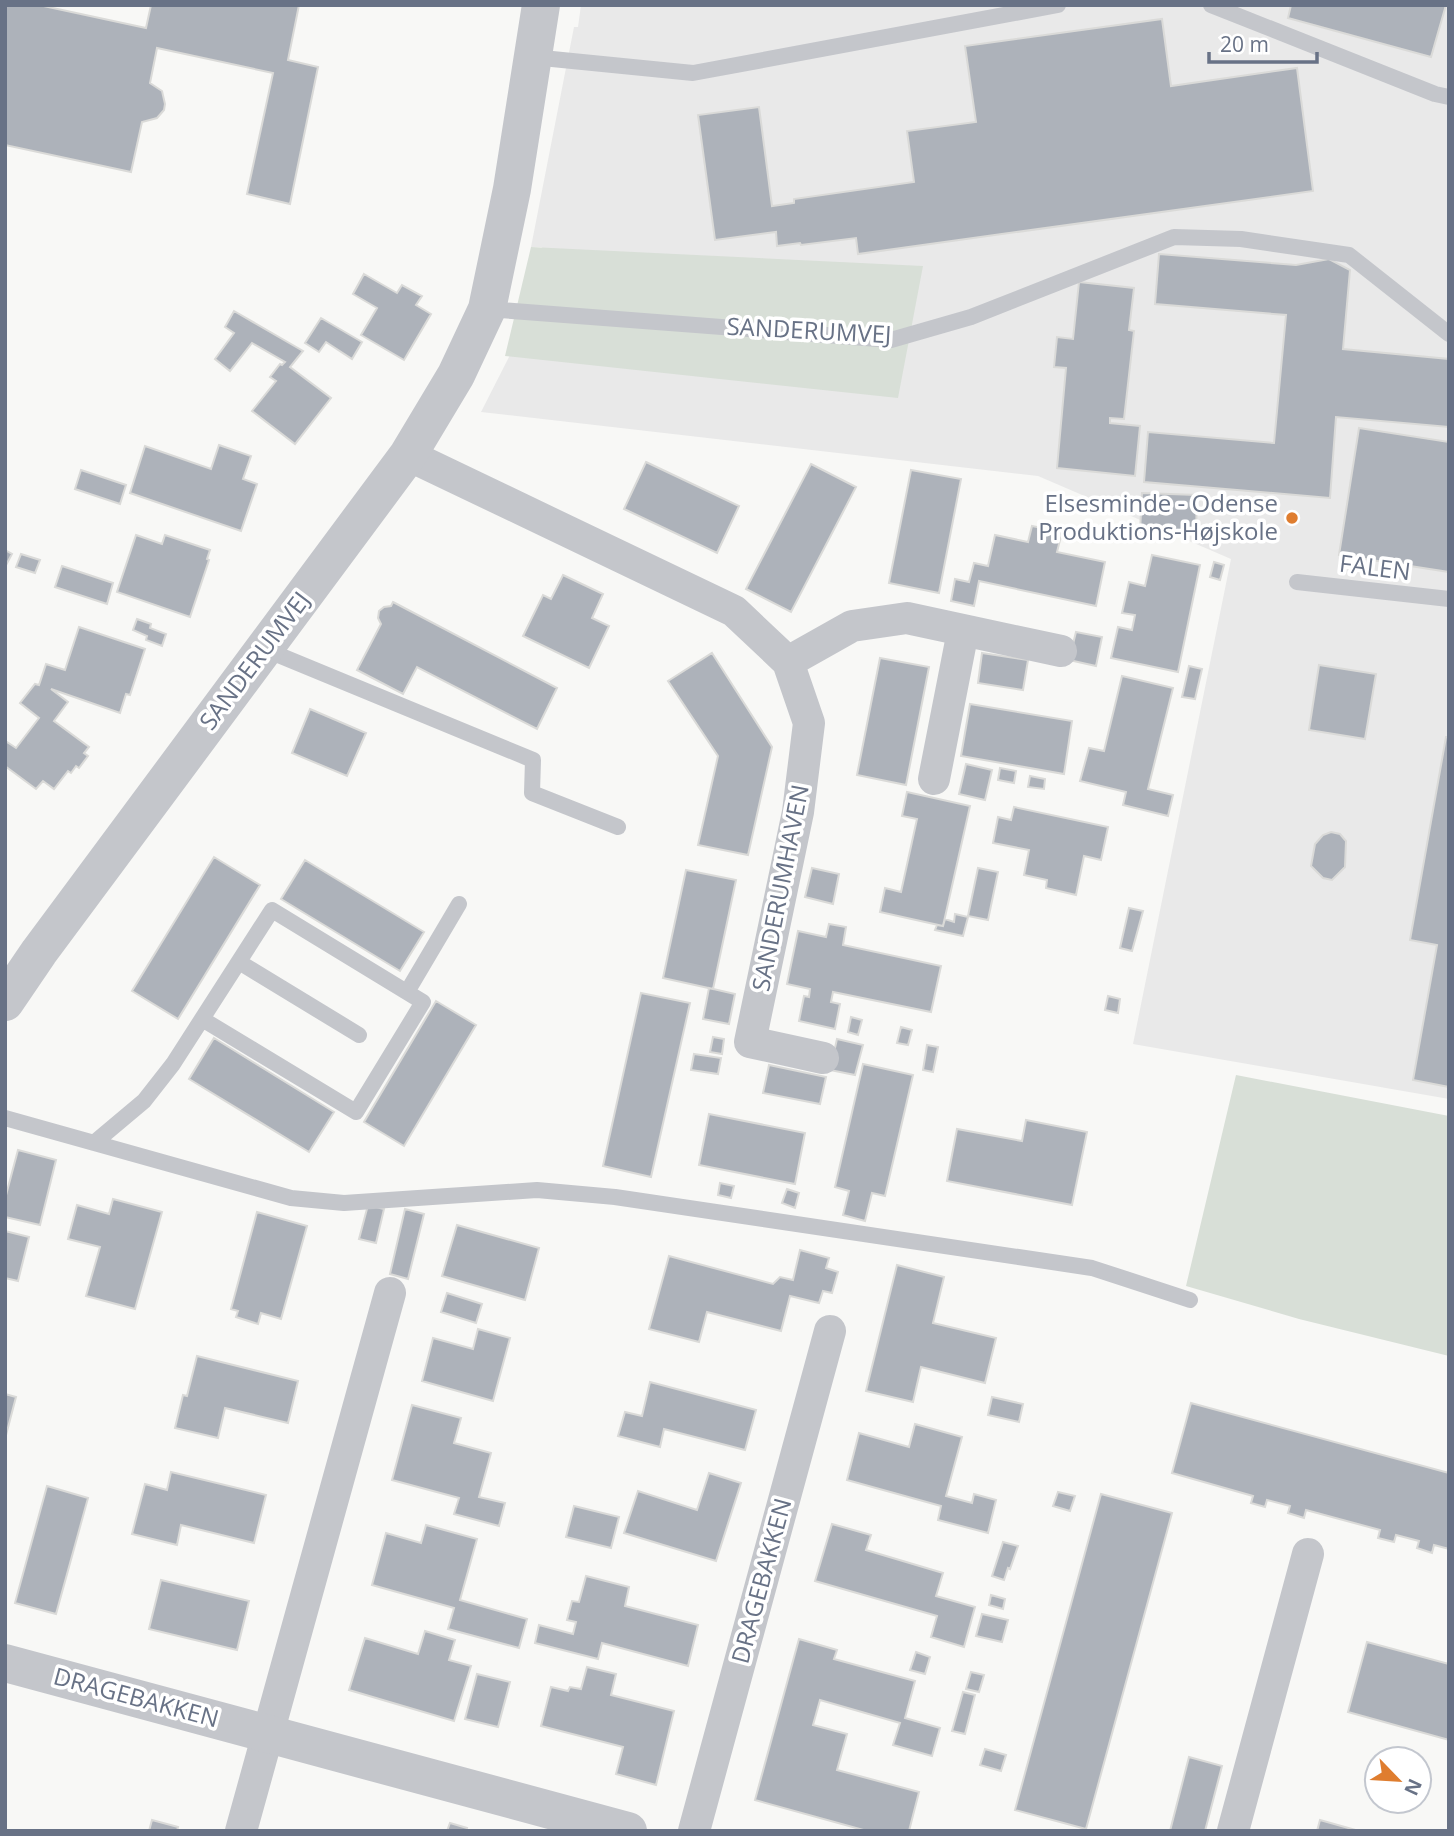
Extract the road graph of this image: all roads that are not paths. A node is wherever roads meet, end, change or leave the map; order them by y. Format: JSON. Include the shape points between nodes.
{"nodes":[{"id":1,"x":541,"y":5,"type":"edge"},
{"id":2,"x":1058,"y":5,"type":"edge"},
{"id":3,"x":1211,"y":5,"type":"edge"},
{"id":4,"x":532,"y":57,"type":"junction"},
{"id":5,"x":1449,"y":97,"type":"edge"},
{"id":6,"x":487,"y":309,"type":"junction"},
{"id":7,"x":1449,"y":334,"type":"edge"},
{"id":8,"x":408,"y":455,"type":"junction"},
{"id":9,"x":1297,"y":582,"type":"dead end"},
{"id":10,"x":1449,"y":599,"type":"edge"},
{"id":11,"x":963,"y":631,"type":"junction"},
{"id":12,"x":264,"y":649,"type":"junction"},
{"id":13,"x":1061,"y":651,"type":"dead end"},
{"id":14,"x":788,"y":662,"type":"junction"},
{"id":15,"x":934,"y":779,"type":"dead end"},
{"id":16,"x":618,"y":827,"type":"dead end"},
{"id":17,"x":460,"y":904,"type":"dead end"},
{"id":18,"x":239,"y":962,"type":"junction"},
{"id":19,"x":407,"y":992,"type":"junction"},
{"id":20,"x":5,"y":1002,"type":"edge"},
{"id":21,"x":202,"y":1019,"type":"junction"},
{"id":22,"x":359,"y":1035,"type":"dead end"},
{"id":23,"x":823,"y":1058,"type":"dead end"},
{"id":24,"x":5,"y":1118,"type":"edge"},
{"id":25,"x":94,"y":1143,"type":"junction"},
{"id":26,"x":390,"y":1293,"type":"dead end"},
{"id":27,"x":1190,"y":1300,"type":"dead end"},
{"id":28,"x":830,"y":1331,"type":"dead end"},
{"id":29,"x":1308,"y":1554,"type":"dead end"},
{"id":30,"x":5,"y":1663,"type":"edge"},
{"id":31,"x":267,"y":1733,"type":"junction"},
{"id":32,"x":241,"y":1831,"type":"edge"},
{"id":33,"x":628,"y":1831,"type":"edge"},
{"id":34,"x":694,"y":1831,"type":"edge"},
{"id":35,"x":1233,"y":1831,"type":"edge"}],
"edges":[{"from":1,"to":4,"type":"street","name":"SANDERUMVEJ"},
{"from":2,"to":4,"type":"lane","via":[[693,73]]},
{"from":3,"to":5,"type":"lane"},
{"from":4,"to":6,"type":"street","name":"SANDERUMVEJ","via":[[512,189]]},
{"from":6,"to":7,"type":"lane","name":"SANDERUMVEJ","via":[[891,340],[971,317],[1174,237],[1241,239],[1349,255]]},
{"from":6,"to":8,"type":"street","name":"SANDERUMVEJ","via":[[456,375]]},
{"from":8,"to":12,"type":"street","name":"SANDERUMVEJ"},
{"from":8,"to":14,"type":"street","name":"SANDERUMHAVEN","via":[[734,611]]},
{"from":9,"to":10,"type":"lane","name":"FALEN"},
{"from":11,"to":13,"type":"street"},
{"from":11,"to":14,"type":"street","via":[[907,618],[852,626]]},
{"from":11,"to":15,"type":"street"},
{"from":12,"to":16,"type":"lane","via":[[533,760],[532,793]]},
{"from":12,"to":20,"type":"street","name":"SANDERUMVEJ"},
{"from":14,"to":23,"type":"street","name":"SANDERUMHAVEN","via":[[809,723],[797,813],[750,1042]]},
{"from":17,"to":19,"type":"lane"},
{"from":18,"to":19,"type":"lane","via":[[271,910]]},
{"from":18,"to":21,"type":"lane"},
{"from":18,"to":22,"type":"lane"},
{"from":19,"to":21,"type":"lane","via":[[423,1002],[356,1112]]},
{"from":21,"to":25,"type":"lane","via":[[144,1101]]},
{"from":24,"to":25,"type":"lane"},
{"from":25,"to":27,"type":"lane","via":[[291,1198],[344,1203],[537,1190],[615,1197],[1092,1268]]},
{"from":26,"to":31,"type":"street"},
{"from":28,"to":34,"type":"street","name":"DRAGEBAKKEN"},
{"from":29,"to":35,"type":"street"},
{"from":30,"to":31,"type":"street","name":"DRAGEBAKKEN"},
{"from":31,"to":32,"type":"street"},
{"from":31,"to":33,"type":"street","name":"DRAGEBAKKEN"}]}
